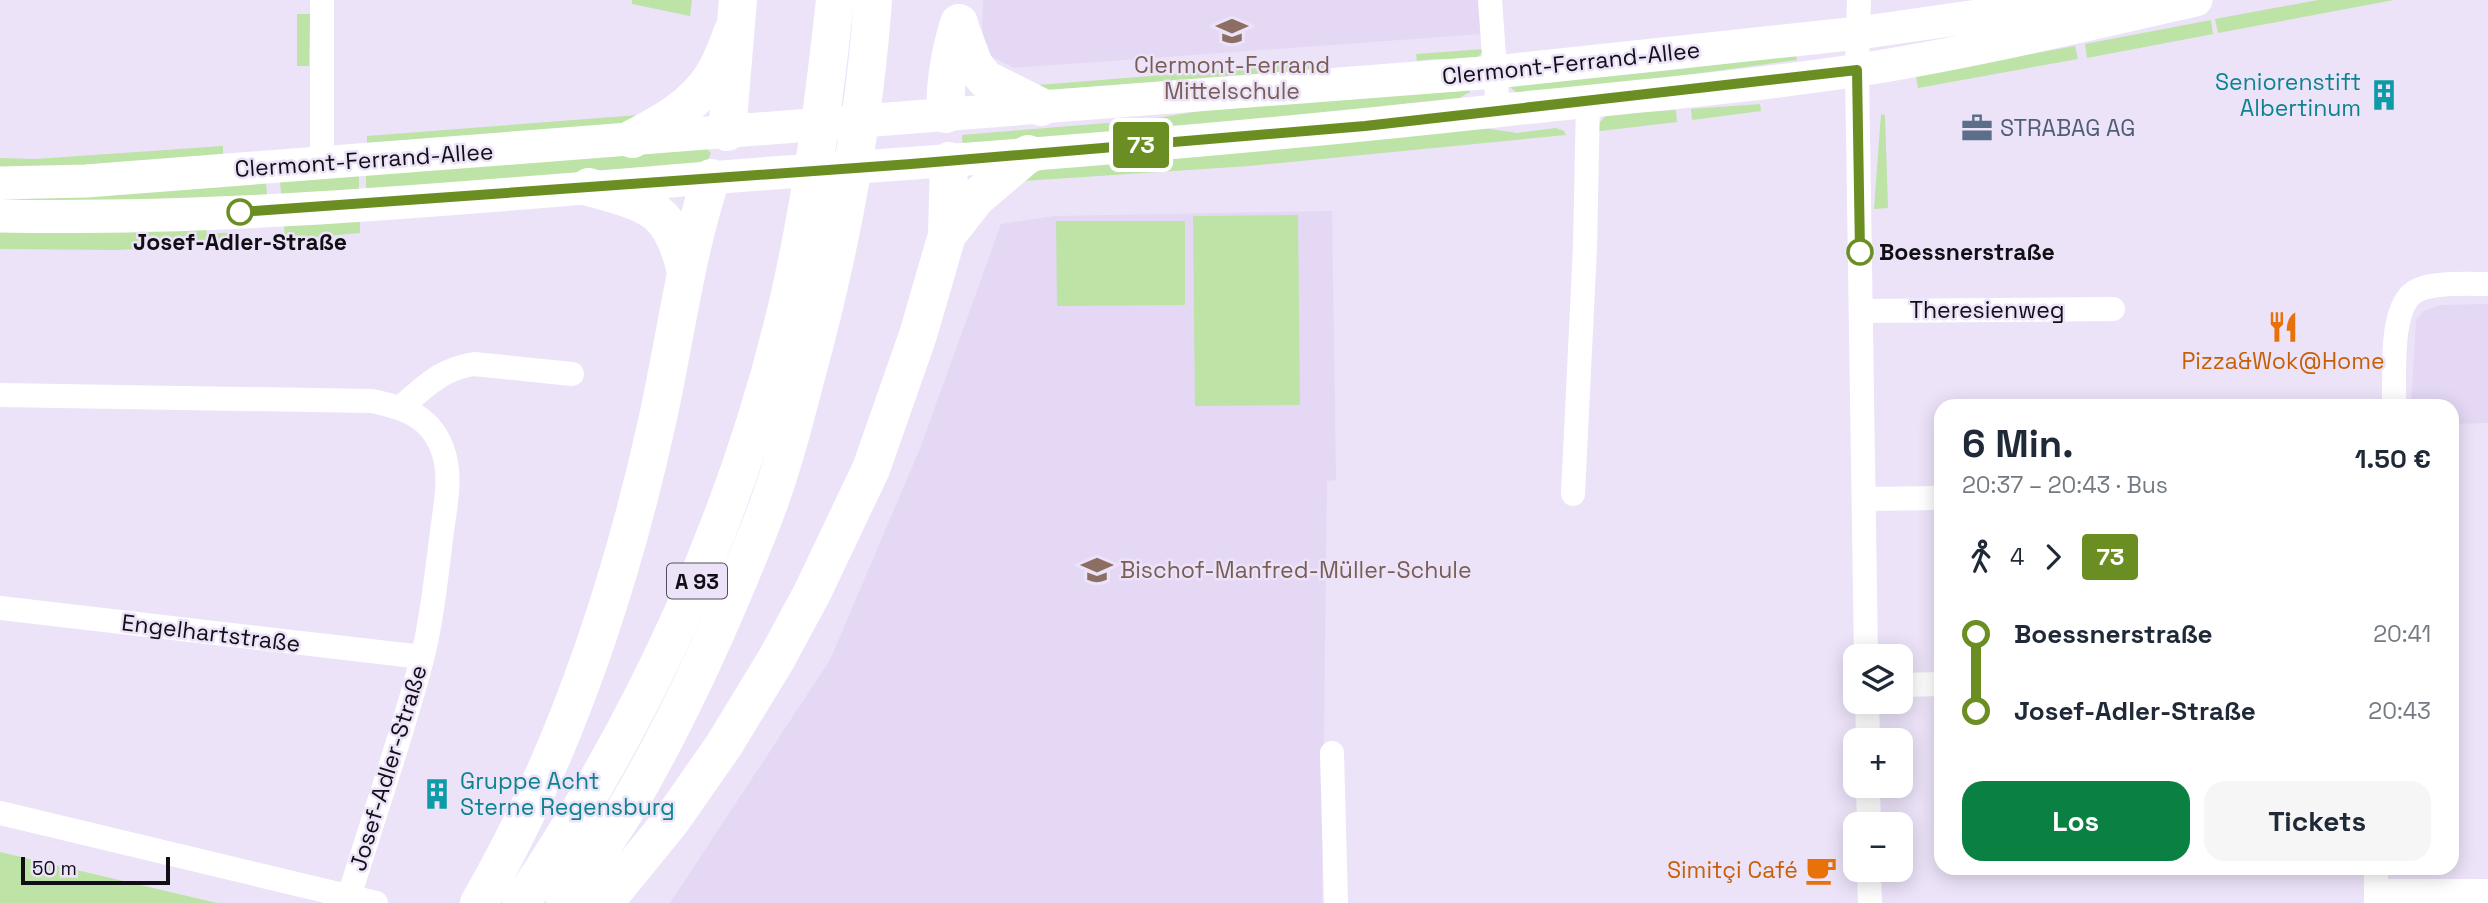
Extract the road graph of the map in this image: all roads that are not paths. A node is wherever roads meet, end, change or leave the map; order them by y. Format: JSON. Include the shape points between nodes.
{"nodes":[{"id":1,"x":321,"y":0,"type":"edge"},
{"id":2,"x":835,"y":0,"type":"edge"},
{"id":3,"x":873,"y":0,"type":"edge"},
{"id":4,"x":1490,"y":0,"type":"edge"},
{"id":5,"x":1859,"y":0,"type":"edge"},
{"id":6,"x":2195,"y":0,"type":"edge"},
{"id":7,"x":960,"y":12,"type":"edge"},
{"id":8,"x":735,"y":15,"type":"edge"},
{"id":9,"x":1859,"y":33,"type":"junction"},
{"id":10,"x":1857,"y":70,"type":"junction"},
{"id":11,"x":1495,"y":72,"type":"junction"},
{"id":12,"x":1588,"y":102,"type":"junction"},
{"id":13,"x":1041,"y":107,"type":"junction"},
{"id":14,"x":1498,"y":111,"type":"junction"},
{"id":15,"x":946,"y":114,"type":"junction"},
{"id":16,"x":899,"y":118,"type":"junction"},
{"id":17,"x":727,"y":132,"type":"junction"},
{"id":18,"x":632,"y":139,"type":"junction"},
{"id":19,"x":1028,"y":154,"type":"junction"},
{"id":20,"x":949,"y":161,"type":"junction"},
{"id":21,"x":322,"y":163,"type":"junction"},
{"id":22,"x":771,"y":174,"type":"junction"},
{"id":23,"x":711,"y":178,"type":"junction"},
{"id":24,"x":0,"y":183,"type":"edge"},
{"id":25,"x":589,"y":187,"type":"junction"},
{"id":26,"x":0,"y":216,"type":"edge"},
{"id":27,"x":947,"y":235,"type":"junction"},
{"id":28,"x":686,"y":272,"type":"junction"},
{"id":29,"x":2488,"y":284,"type":"edge"},
{"id":30,"x":2113,"y":309,"type":"dead end"},
{"id":31,"x":1861,"y":311,"type":"junction"},
{"id":32,"x":572,"y":374,"type":"dead end"},
{"id":33,"x":0,"y":395,"type":"edge"},
{"id":34,"x":2394,"y":399,"type":"edge"},
{"id":35,"x":401,"y":407,"type":"junction"},
{"id":36,"x":1573,"y":494,"type":"dead end"},
{"id":37,"x":1934,"y":498,"type":"edge"},
{"id":38,"x":1864,"y":499,"type":"junction"},
{"id":39,"x":0,"y":608,"type":"edge"},
{"id":40,"x":1866,"y":644,"type":"edge"},
{"id":41,"x":422,"y":657,"type":"junction"},
{"id":42,"x":1934,"y":684,"type":"edge"},
{"id":43,"x":1913,"y":685,"type":"edge"},
{"id":44,"x":1332,"y":753,"type":"dead end"},
{"id":45,"x":0,"y":813,"type":"edge"},
{"id":46,"x":1869,"y":882,"type":"edge"},
{"id":47,"x":2376,"y":887,"type":"edge"},
{"id":48,"x":2488,"y":891,"type":"edge"},
{"id":49,"x":349,"y":897,"type":"junction"},
{"id":50,"x":376,"y":903,"type":"edge"},
{"id":51,"x":479,"y":903,"type":"edge"},
{"id":52,"x":521,"y":903,"type":"edge"},
{"id":53,"x":565,"y":903,"type":"edge"},
{"id":54,"x":604,"y":903,"type":"edge"},
{"id":55,"x":1336,"y":903,"type":"edge"},
{"id":56,"x":1870,"y":903,"type":"edge"}],
"edges":[{"from":1,"to":21,"type":"street"},
{"from":2,"to":52,"type":"highway","number":"A 93","via":[[788,305],[721,523],[635,712],[586,801]]},
{"from":3,"to":53,"type":"highway","number":"A 93","via":[[869,58],[841,231],[822,320],[760,530],[666,735]]},
{"from":4,"to":11,"type":"street"},
{"from":5,"to":9,"type":"street"},
{"from":6,"to":9,"type":"street","name":"Clermont-Ferrand-Allee","via":[[2027,9]]},
{"from":6,"to":10,"type":"street","name":"Clermont-Ferrand-Allee","via":[[2031,38]]},
{"from":7,"to":13,"type":"highway","via":[[974,65],[985,79]]},
{"from":7,"to":15,"type":"highway","via":[[945,93]]},
{"from":8,"to":17,"type":"highway"},
{"from":8,"to":18,"type":"highway","via":[[714,75],[702,91],[688,106]]},
{"from":9,"to":10,"type":"street"},
{"from":9,"to":11,"type":"street","name":"Clermont-Ferrand-Allee"},
{"from":10,"to":12,"type":"street","name":"Clermont-Ferrand-Allee"},
{"from":10,"to":31,"type":"street"},
{"from":11,"to":13,"type":"street","name":"Clermont-Ferrand-Allee"},
{"from":11,"to":14,"type":"street"},
{"from":12,"to":14,"type":"street","name":"Clermont-Ferrand-Allee"},
{"from":12,"to":36,"type":"street","name":"Clermont-Ferrand-Allee"},
{"from":13,"to":15,"type":"street","name":"Clermont-Ferrand-Allee"},
{"from":14,"to":19,"type":"street","name":"Clermont-Ferrand-Allee"},
{"from":15,"to":16,"type":"street","name":"Clermont-Ferrand-Allee"},
{"from":15,"to":20,"type":"street"},
{"from":16,"to":17,"type":"street","name":"Clermont-Ferrand-Allee"},
{"from":16,"to":20,"type":"street"},
{"from":17,"to":18,"type":"street","name":"Clermont-Ferrand-Allee"},
{"from":17,"to":22,"type":"street"},
{"from":17,"to":23,"type":"street"},
{"from":18,"to":21,"type":"street","name":"Clermont-Ferrand-Allee"},
{"from":19,"to":20,"type":"street","name":"Clermont-Ferrand-Allee"},
{"from":19,"to":27,"type":"highway","via":[[976,198]]},
{"from":20,"to":22,"type":"street","name":"Clermont-Ferrand-Allee"},
{"from":20,"to":27,"type":"highway"},
{"from":21,"to":24,"type":"street","name":"Clermont-Ferrand-Allee"},
{"from":22,"to":23,"type":"street","name":"Clermont-Ferrand-Allee"},
{"from":23,"to":25,"type":"street","name":"Clermont-Ferrand-Allee"},
{"from":23,"to":28,"type":"highway"},
{"from":25,"to":26,"type":"street","name":"Clermont-Ferrand-Allee","via":[[240,212]]},
{"from":25,"to":28,"type":"highway","via":[[657,213],[680,243]]},
{"from":27,"to":54,"type":"highway","via":[[871,469],[812,593],[724,745],[671,821]]},
{"from":28,"to":51,"type":"highway","via":[[657,424],[587,671],[531,802]]},
{"from":29,"to":34,"type":"street","via":[[2418,290],[2405,300],[2397,319]]},
{"from":30,"to":31,"type":"street","name":"Theresienweg"},
{"from":31,"to":38,"type":"street"},
{"from":32,"to":35,"type":"street","via":[[459,366],[440,374]]},
{"from":33,"to":35,"type":"street","name":"Josef-Adler-Straße","via":[[372,401]]},
{"from":35,"to":41,"type":"street","name":"Josef-Adler-Straße","via":[[421,419],[436,437],[447,477]]},
{"from":37,"to":38,"type":"street"},
{"from":38,"to":40,"type":"street"},
{"from":39,"to":41,"type":"street","name":"Engelhartstraße"},
{"from":41,"to":49,"type":"street","name":"Josef-Adler-Straße"},
{"from":42,"to":43,"type":"street"},
{"from":44,"to":55,"type":"street"},
{"from":45,"to":49,"type":"street"},
{"from":46,"to":56,"type":"street"},
{"from":47,"to":48,"type":"street"},
{"from":49,"to":50,"type":"street"}]}
